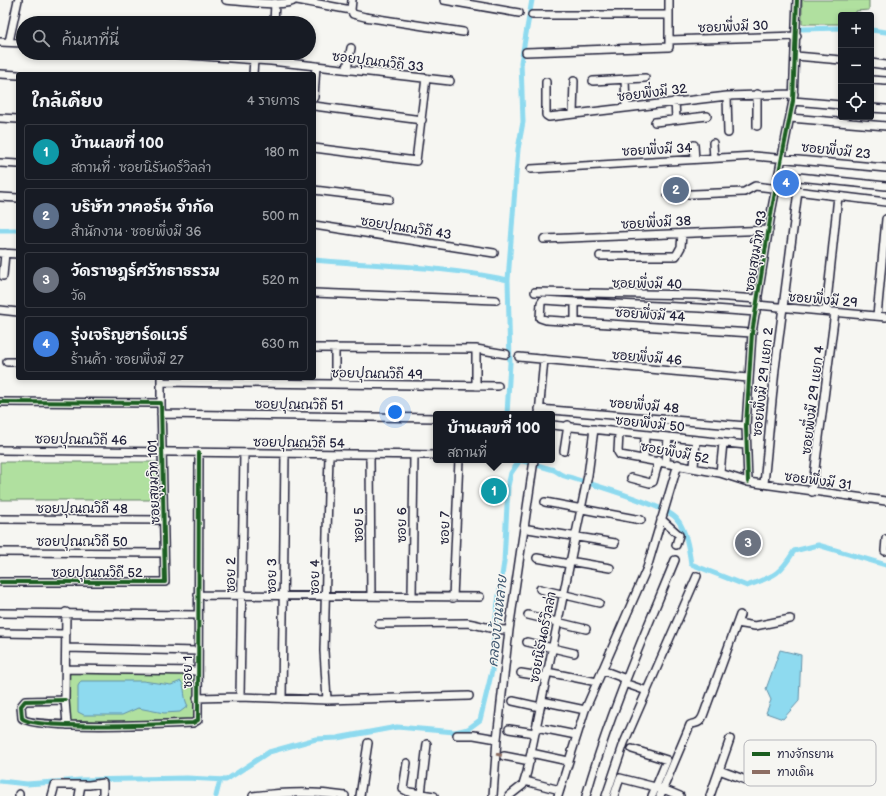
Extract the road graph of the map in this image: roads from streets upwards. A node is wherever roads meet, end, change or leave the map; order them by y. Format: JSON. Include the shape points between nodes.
{"nodes":[{"id":1,"x":18,"y":0,"type":"edge"},
{"id":2,"x":226,"y":0,"type":"edge"},
{"id":3,"x":296,"y":0,"type":"edge"},
{"id":4,"x":352,"y":0,"type":"edge"},
{"id":5,"x":444,"y":0,"type":"edge"},
{"id":6,"x":669,"y":0,"type":"edge"},
{"id":7,"x":797,"y":0,"type":"edge"},
{"id":8,"x":275,"y":3,"type":"junction"},
{"id":9,"x":351,"y":10,"type":"junction"},
{"id":10,"x":518,"y":13,"type":"dead end"},
{"id":11,"x":532,"y":15,"type":"dead end"},
{"id":12,"x":669,"y":15,"type":"junction"},
{"id":13,"x":274,"y":16,"type":"edge"},
{"id":14,"x":463,"y":32,"type":"dead end"},
{"id":15,"x":796,"y":36,"type":"junction"},
{"id":16,"x":669,"y":40,"type":"junction"},
{"id":17,"x":0,"y":42,"type":"edge"},
{"id":18,"x":9,"y":42,"type":"junction"},
{"id":19,"x":16,"y":42,"type":"edge"},
{"id":20,"x":351,"y":48,"type":"dead end"},
{"id":21,"x":526,"y":52,"type":"dead end"},
{"id":22,"x":796,"y":56,"type":"junction"},
{"id":23,"x":254,"y":60,"type":"joint"},
{"id":24,"x":838,"y":60,"type":"edge"},
{"id":25,"x":272,"y":61,"type":"joint"},
{"id":26,"x":874,"y":63,"type":"edge"},
{"id":27,"x":886,"y":65,"type":"edge"},
{"id":28,"x":316,"y":66,"type":"junction"},
{"id":29,"x":347,"y":69,"type":"junction"},
{"id":30,"x":253,"y":72,"type":"edge"},
{"id":31,"x":316,"y":72,"type":"edge"},
{"id":32,"x":0,"y":74,"type":"edge"},
{"id":33,"x":16,"y":75,"type":"edge"},
{"id":34,"x":426,"y":78,"type":"junction"},
{"id":35,"x":644,"y":78,"type":"dead end"},
{"id":36,"x":625,"y":79,"type":"junction"},
{"id":37,"x":574,"y":80,"type":"dead end"},
{"id":38,"x":874,"y":80,"type":"edge"},
{"id":39,"x":450,"y":81,"type":"dead end"},
{"id":40,"x":593,"y":81,"type":"dead end"},
{"id":41,"x":886,"y":81,"type":"edge"},
{"id":42,"x":546,"y":82,"type":"dead end"},
{"id":43,"x":757,"y":94,"type":"junction"},
{"id":44,"x":727,"y":96,"type":"junction"},
{"id":45,"x":793,"y":98,"type":"junction"},
{"id":46,"x":675,"y":101,"type":"junction"},
{"id":47,"x":838,"y":105,"type":"edge"},
{"id":48,"x":316,"y":106,"type":"edge"},
{"id":49,"x":626,"y":107,"type":"junction"},
{"id":50,"x":874,"y":108,"type":"edge"},
{"id":51,"x":886,"y":109,"type":"edge"},
{"id":52,"x":574,"y":114,"type":"junction"},
{"id":53,"x":707,"y":116,"type":"dead end"},
{"id":54,"x":0,"y":118,"type":"edge"},
{"id":55,"x":790,"y":118,"type":"junction"},
{"id":56,"x":16,"y":119,"type":"edge"},
{"id":57,"x":676,"y":119,"type":"junction"},
{"id":58,"x":422,"y":120,"type":"junction"},
{"id":59,"x":655,"y":122,"type":"dead end"},
{"id":60,"x":757,"y":126,"type":"dead end"},
{"id":61,"x":886,"y":126,"type":"edge"},
{"id":62,"x":728,"y":133,"type":"dead end"},
{"id":63,"x":713,"y":143,"type":"dead end"},
{"id":64,"x":694,"y":144,"type":"dead end"},
{"id":65,"x":316,"y":148,"type":"edge"},
{"id":66,"x":714,"y":158,"type":"junction"},
{"id":67,"x":783,"y":158,"type":"junction"},
{"id":68,"x":695,"y":159,"type":"junction"},
{"id":69,"x":0,"y":163,"type":"edge"},
{"id":70,"x":16,"y":164,"type":"edge"},
{"id":71,"x":531,"y":168,"type":"dead end"},
{"id":72,"x":886,"y":168,"type":"edge"},
{"id":73,"x":779,"y":175,"type":"junction"},
{"id":74,"x":886,"y":186,"type":"edge"},
{"id":75,"x":776,"y":188,"type":"junction"},
{"id":76,"x":316,"y":190,"type":"edge"},
{"id":77,"x":798,"y":191,"type":"junction"},
{"id":78,"x":668,"y":195,"type":"dead end"},
{"id":79,"x":838,"y":196,"type":"junction"},
{"id":80,"x":0,"y":197,"type":"edge"},
{"id":81,"x":16,"y":198,"type":"edge"},
{"id":82,"x":389,"y":199,"type":"dead end"},
{"id":83,"x":886,"y":202,"type":"edge"},
{"id":84,"x":886,"y":219,"type":"edge"},
{"id":85,"x":316,"y":224,"type":"edge"},
{"id":86,"x":769,"y":230,"type":"junction"},
{"id":87,"x":682,"y":234,"type":"junction"},
{"id":88,"x":544,"y":239,"type":"dead end"},
{"id":89,"x":2,"y":253,"type":"edge"},
{"id":90,"x":494,"y":253,"type":"dead end"},
{"id":91,"x":16,"y":254,"type":"edge"},
{"id":92,"x":600,"y":256,"type":"dead end"},
{"id":93,"x":3,"y":276,"type":"dead end"},
{"id":94,"x":536,"y":292,"type":"dead end"},
{"id":95,"x":316,"y":293,"type":"edge"},
{"id":96,"x":496,"y":300,"type":"dead end"},
{"id":97,"x":575,"y":302,"type":"junction"},
{"id":98,"x":757,"y":302,"type":"junction"},
{"id":99,"x":782,"y":307,"type":"junction"},
{"id":100,"x":0,"y":310,"type":"edge"},
{"id":101,"x":826,"y":311,"type":"junction"},
{"id":102,"x":16,"y":312,"type":"edge"},
{"id":103,"x":756,"y":312,"type":"junction"},
{"id":104,"x":835,"y":312,"type":"junction"},
{"id":105,"x":877,"y":316,"type":"junction"},
{"id":106,"x":886,"y":317,"type":"edge"},
{"id":107,"x":575,"y":320,"type":"junction"},
{"id":108,"x":752,"y":333,"type":"junction"},
{"id":109,"x":316,"y":348,"type":"edge"},
{"id":110,"x":335,"y":348,"type":"junction"},
{"id":111,"x":476,"y":349,"type":"junction"},
{"id":112,"x":506,"y":354,"type":"dead end"},
{"id":113,"x":519,"y":357,"type":"dead end"},
{"id":114,"x":544,"y":359,"type":"junction"},
{"id":115,"x":7,"y":362,"type":"dead end"},
{"id":116,"x":16,"y":362,"type":"edge"},
{"id":117,"x":748,"y":378,"type":"junction"},
{"id":118,"x":161,"y":380,"type":"edge"},
{"id":119,"x":335,"y":384,"type":"junction"},
{"id":120,"x":476,"y":386,"type":"junction"},
{"id":121,"x":498,"y":386,"type":"dead end"},
{"id":122,"x":0,"y":402,"type":"edge"},
{"id":123,"x":161,"y":404,"type":"junction"},
{"id":124,"x":539,"y":411,"type":"edge"},
{"id":125,"x":555,"y":412,"type":"edge"},
{"id":126,"x":161,"y":414,"type":"junction"},
{"id":127,"x":433,"y":418,"type":"edge"},
{"id":128,"x":555,"y":425,"type":"edge"},
{"id":129,"x":568,"y":425,"type":"junction"},
{"id":130,"x":746,"y":426,"type":"junction"},
{"id":131,"x":594,"y":429,"type":"junction"},
{"id":132,"x":619,"y":433,"type":"junction"},
{"id":133,"x":645,"y":435,"type":"junction"},
{"id":134,"x":668,"y":438,"type":"junction"},
{"id":135,"x":696,"y":440,"type":"junction"},
{"id":136,"x":723,"y":443,"type":"junction"},
{"id":137,"x":746,"y":445,"type":"junction"},
{"id":138,"x":0,"y":450,"type":"edge"},
{"id":139,"x":564,"y":451,"type":"dead end"},
{"id":140,"x":162,"y":452,"type":"junction"},
{"id":141,"x":199,"y":452,"type":"junction"},
{"id":142,"x":244,"y":453,"type":"junction"},
{"id":143,"x":285,"y":454,"type":"junction"},
{"id":144,"x":329,"y":454,"type":"junction"},
{"id":145,"x":370,"y":455,"type":"junction"},
{"id":146,"x":414,"y":455,"type":"junction"},
{"id":147,"x":433,"y":456,"type":"edge"},
{"id":148,"x":644,"y":458,"type":"junction"},
{"id":149,"x":662,"y":461,"type":"junction"},
{"id":150,"x":459,"y":463,"type":"edge"},
{"id":151,"x":533,"y":463,"type":"edge"},
{"id":152,"x":678,"y":464,"type":"junction"},
{"id":153,"x":694,"y":467,"type":"junction"},
{"id":154,"x":720,"y":473,"type":"junction"},
{"id":155,"x":632,"y":478,"type":"dead end"},
{"id":156,"x":748,"y":482,"type":"junction"},
{"id":157,"x":764,"y":484,"type":"junction"},
{"id":158,"x":812,"y":492,"type":"junction"},
{"id":159,"x":545,"y":502,"type":"dead end"},
{"id":160,"x":886,"y":502,"type":"edge"},
{"id":161,"x":580,"y":508,"type":"junction"},
{"id":162,"x":663,"y":513,"type":"junction"},
{"id":163,"x":0,"y":520,"type":"edge"},
{"id":164,"x":165,"y":520,"type":"junction"},
{"id":165,"x":641,"y":520,"type":"dead end"},
{"id":166,"x":528,"y":529,"type":"dead end"},
{"id":167,"x":574,"y":535,"type":"junction"},
{"id":168,"x":886,"y":539,"type":"edge"},
{"id":169,"x":615,"y":543,"type":"dead end"},
{"id":170,"x":676,"y":545,"type":"dead end"},
{"id":171,"x":885,"y":551,"type":"edge"},
{"id":172,"x":0,"y":552,"type":"edge"},
{"id":173,"x":164,"y":553,"type":"junction"},
{"id":174,"x":537,"y":558,"type":"dead end"},
{"id":175,"x":675,"y":560,"type":"dead end"},
{"id":176,"x":569,"y":563,"type":"junction"},
{"id":177,"x":610,"y":568,"type":"dead end"},
{"id":178,"x":697,"y":576,"type":"dead end"},
{"id":179,"x":0,"y":582,"type":"edge"},
{"id":180,"x":540,"y":590,"type":"dead end"},
{"id":181,"x":563,"y":594,"type":"junction"},
{"id":182,"x":198,"y":595,"type":"junction"},
{"id":183,"x":242,"y":596,"type":"junction"},
{"id":184,"x":283,"y":596,"type":"junction"},
{"id":185,"x":371,"y":596,"type":"junction"},
{"id":186,"x":412,"y":596,"type":"junction"},
{"id":187,"x":326,"y":597,"type":"junction"},
{"id":188,"x":480,"y":597,"type":"dead end"},
{"id":189,"x":453,"y":598,"type":"junction"},
{"id":190,"x":599,"y":603,"type":"dead end"},
{"id":191,"x":66,"y":612,"type":"junction"},
{"id":192,"x":0,"y":613,"type":"edge"},
{"id":193,"x":198,"y":615,"type":"junction"},
{"id":194,"x":528,"y":615,"type":"dead end"},
{"id":195,"x":740,"y":615,"type":"dead end"},
{"id":196,"x":790,"y":619,"type":"dead end"},
{"id":197,"x":557,"y":621,"type":"junction"},
{"id":198,"x":737,"y":623,"type":"junction"},
{"id":199,"x":379,"y":624,"type":"dead end"},
{"id":200,"x":586,"y":629,"type":"dead end"},
{"id":201,"x":509,"y":630,"type":"junction"},
{"id":202,"x":0,"y":634,"type":"edge"},
{"id":203,"x":66,"y":634,"type":"junction"},
{"id":204,"x":527,"y":642,"type":"dead end"},
{"id":205,"x":66,"y":648,"type":"junction"},
{"id":206,"x":552,"y":648,"type":"junction"},
{"id":207,"x":197,"y":651,"type":"junction"},
{"id":208,"x":574,"y":653,"type":"dead end"},
{"id":209,"x":66,"y":670,"type":"junction"},
{"id":210,"x":602,"y":670,"type":"junction"},
{"id":211,"x":197,"y":671,"type":"junction"},
{"id":212,"x":521,"y":672,"type":"dead end"},
{"id":213,"x":547,"y":674,"type":"junction"},
{"id":214,"x":625,"y":681,"type":"junction"},
{"id":215,"x":597,"y":682,"type":"junction"},
{"id":216,"x":647,"y":691,"type":"junction"},
{"id":217,"x":469,"y":696,"type":"dead end"},
{"id":218,"x":240,"y":697,"type":"junction"},
{"id":219,"x":197,"y":698,"type":"junction"},
{"id":220,"x":282,"y":699,"type":"junction"},
{"id":221,"x":65,"y":700,"type":"junction"},
{"id":222,"x":327,"y":700,"type":"junction"},
{"id":223,"x":513,"y":701,"type":"dead end"},
{"id":224,"x":541,"y":704,"type":"junction"},
{"id":225,"x":585,"y":710,"type":"junction"},
{"id":226,"x":67,"y":725,"type":"junction"},
{"id":227,"x":509,"y":729,"type":"dead end"},
{"id":228,"x":536,"y":730,"type":"junction"},
{"id":229,"x":457,"y":735,"type":"dead end"},
{"id":230,"x":576,"y":735,"type":"junction"},
{"id":231,"x":497,"y":739,"type":"junction"},
{"id":232,"x":730,"y":739,"type":"dead end"},
{"id":233,"x":368,"y":743,"type":"dead end"},
{"id":234,"x":427,"y":744,"type":"dead end"},
{"id":235,"x":632,"y":749,"type":"dead end"},
{"id":236,"x":531,"y":753,"type":"junction"},
{"id":237,"x":504,"y":756,"type":"dead end"},
{"id":238,"x":530,"y":761,"type":"junction"},
{"id":239,"x":568,"y":761,"type":"junction"},
{"id":240,"x":407,"y":763,"type":"dead end"},
{"id":241,"x":719,"y":770,"type":"junction"},
{"id":242,"x":744,"y":779,"type":"edge"},
{"id":243,"x":525,"y":782,"type":"junction"},
{"id":244,"x":81,"y":785,"type":"junction"},
{"id":245,"x":660,"y":791,"type":"edge"},
{"id":246,"x":559,"y":793,"type":"edge"},
{"id":247,"x":276,"y":794,"type":"edge"},
{"id":248,"x":289,"y":794,"type":"edge"},
{"id":249,"x":322,"y":794,"type":"edge"},
{"id":250,"x":421,"y":794,"type":"junction"},
{"id":251,"x":52,"y":796,"type":"edge"},
{"id":252,"x":79,"y":796,"type":"edge"},
{"id":253,"x":103,"y":796,"type":"edge"},
{"id":254,"x":253,"y":796,"type":"edge"},
{"id":255,"x":345,"y":796,"type":"edge"},
{"id":256,"x":360,"y":796,"type":"edge"},
{"id":257,"x":434,"y":796,"type":"edge"},
{"id":258,"x":493,"y":796,"type":"edge"},
{"id":259,"x":509,"y":796,"type":"edge"},
{"id":260,"x":586,"y":796,"type":"edge"},
{"id":261,"x":606,"y":796,"type":"edge"},
{"id":262,"x":614,"y":796,"type":"edge"},
{"id":263,"x":652,"y":796,"type":"edge"},
{"id":264,"x":680,"y":796,"type":"edge"},
{"id":265,"x":710,"y":796,"type":"edge"}],
"edges":[{"from":1,"to":18,"type":"street"},
{"from":2,"to":8,"type":"street"},
{"from":3,"to":8,"type":"street","via":[[291,3]]},
{"from":3,"to":9,"type":"street"},
{"from":4,"to":9,"type":"street"},
{"from":5,"to":10,"type":"street"},
{"from":6,"to":12,"type":"street"},
{"from":7,"to":15,"type":"street","name":"ซอยสุขุมวิท 93"},
{"from":8,"to":13,"type":"street"},
{"from":9,"to":14,"type":"street","via":[[353,14],[365,17]]},
{"from":11,"to":12,"type":"street"},
{"from":12,"to":16,"type":"street"},
{"from":15,"to":16,"type":"street","name":"ซอยพึ่งมี 30"},
{"from":15,"to":22,"type":"street","name":"ซอยสุขุมวิท 93"},
{"from":16,"to":21,"type":"street","via":[[670,46],[666,47]]},
{"from":17,"to":18,"type":"street"},
{"from":18,"to":19,"type":"street"},
{"from":20,"to":29,"type":"street"},
{"from":22,"to":24,"type":"street"},
{"from":22,"to":45,"type":"street","name":"ซอยสุขุมวิท 93"},
{"from":23,"to":25,"type":"street","name":"ซอยปุณณวิถี 33"},
{"from":23,"to":30,"type":"street"},
{"from":25,"to":28,"type":"street","name":"ซอยปุณณวิถี 33"},
{"from":26,"to":27,"type":"street"},
{"from":28,"to":29,"type":"street","name":"ซอยปุณณวิถี 33"},
{"from":28,"to":31,"type":"street"},
{"from":29,"to":34,"type":"street","name":"ซอยปุณณวิถี 33"},
{"from":32,"to":33,"type":"street"},
{"from":34,"to":39,"type":"street","name":"ซอยปุณณวิถี 33"},
{"from":34,"to":58,"type":"street"},
{"from":35,"to":36,"type":"street"},
{"from":36,"to":40,"type":"street"},
{"from":36,"to":49,"type":"street"},
{"from":37,"to":52,"type":"street"},
{"from":38,"to":41,"type":"street"},
{"from":42,"to":52,"type":"street","name":"ซอยพึ่งมี 32","via":[[547,116]]},
{"from":43,"to":44,"type":"street","name":"ซอยพึ่งมี 32"},
{"from":43,"to":45,"type":"street","name":"ซอยพึ่งมี 32"},
{"from":43,"to":60,"type":"street"},
{"from":44,"to":46,"type":"street","name":"ซอยพึ่งมี 32"},
{"from":44,"to":62,"type":"street"},
{"from":45,"to":47,"type":"street","name":"ซอยพึ่งมี 32"},
{"from":45,"to":55,"type":"street","name":"ซอยสุขุมวิท 93"},
{"from":46,"to":49,"type":"street","name":"ซอยพึ่งมี 32"},
{"from":46,"to":57,"type":"street"},
{"from":48,"to":58,"type":"street"},
{"from":49,"to":52,"type":"street","name":"ซอยพึ่งมี 32"},
{"from":50,"to":51,"type":"street"},
{"from":53,"to":57,"type":"street"},
{"from":54,"to":56,"type":"street"},
{"from":55,"to":61,"type":"street"},
{"from":55,"to":67,"type":"street","name":"ซอยสุขุมวิท 93"},
{"from":57,"to":59,"type":"street"},
{"from":58,"to":65,"type":"street","via":[[416,161]]},
{"from":63,"to":66,"type":"street"},
{"from":64,"to":68,"type":"street"},
{"from":66,"to":67,"type":"street","name":"ซอยพึ่งมี 34"},
{"from":66,"to":68,"type":"street","name":"ซอยพึ่งมี 34"},
{"from":67,"to":72,"type":"street","name":"ซอยพึ่งมี 23"},
{"from":67,"to":73,"type":"street","name":"ซอยสุขุมวิท 93"},
{"from":68,"to":71,"type":"street","name":"ซอยพึ่งมี 34"},
{"from":69,"to":70,"type":"street"},
{"from":73,"to":74,"type":"street"},
{"from":73,"to":75,"type":"street","name":"ซอยสุขุมวิท 93"},
{"from":75,"to":77,"type":"street"},
{"from":75,"to":78,"type":"street","via":[[755,186],[744,192]]},
{"from":75,"to":86,"type":"street","name":"ซอยสุขุมวิท 93"},
{"from":76,"to":82,"type":"street"},
{"from":77,"to":79,"type":"street"},
{"from":77,"to":99,"type":"street","name":"ซอยพึ่งมี 29 แยก 2"},
{"from":79,"to":83,"type":"street"},
{"from":79,"to":101,"type":"street"},
{"from":80,"to":81,"type":"street"},
{"from":84,"to":105,"type":"street"},
{"from":85,"to":90,"type":"street","name":"ซอยปุณณวิถี 43"},
{"from":86,"to":87,"type":"street","name":"ซอยพึ่งมี 38"},
{"from":86,"to":98,"type":"street","name":"ซอยสุขุมวิท 93"},
{"from":87,"to":88,"type":"street","name":"ซอยพึ่งมี 38"},
{"from":87,"to":92,"type":"street","via":[[681,247],[676,256]]},
{"from":89,"to":91,"type":"street"},
{"from":89,"to":93,"type":"street"},
{"from":94,"to":98,"type":"street","name":"ซอยพึ่งมี 40","via":[[697,295]]},
{"from":95,"to":96,"type":"street"},
{"from":97,"to":103,"type":"street"},
{"from":97,"to":107,"type":"street"},
{"from":97,"to":107,"type":"street","name":"ซอยพึ่งมี 44","via":[[542,301],[540,318]]},
{"from":98,"to":99,"type":"street","name":"ซอยพึ่งมี 29"},
{"from":98,"to":103,"type":"street","name":"ซอยสุขุมวิท 93"},
{"from":99,"to":101,"type":"street","name":"ซอยพึ่งมี 29"},
{"from":99,"to":157,"type":"street","name":"ซอยพึ่งมี 29 แยก 2"},
{"from":100,"to":102,"type":"street"},
{"from":101,"to":104,"type":"street","name":"ซอยพึ่งมี 29"},
{"from":103,"to":108,"type":"street","name":"ซอยสุขุมวิท 93"},
{"from":104,"to":105,"type":"street","name":"ซอยพึ่งมี 29"},
{"from":104,"to":158,"type":"street","name":"ซอยพึ่งมี 29 แยก 4"},
{"from":105,"to":106,"type":"street","name":"ซอยพึ่งมี 29"},
{"from":107,"to":108,"type":"street","name":"ซอยพึ่งมี 44"},
{"from":108,"to":117,"type":"street","name":"ซอยสุขุมวิท 93"},
{"from":109,"to":110,"type":"street","name":"ซอยปุณณวิถี 49"},
{"from":110,"to":111,"type":"street","name":"ซอยปุณณวิถี 49"},
{"from":110,"to":119,"type":"street"},
{"from":111,"to":112,"type":"street","name":"ซอยปุณณวิถี 49"},
{"from":111,"to":120,"type":"street"},
{"from":113,"to":114,"type":"street","name":"ซอยพึ่งมี 46"},
{"from":114,"to":117,"type":"street","name":"ซอยพึ่งมี 46"},
{"from":114,"to":124,"type":"street"},
{"from":115,"to":116,"type":"street"},
{"from":117,"to":130,"type":"street","name":"ซอยสุขุมวิท 93"},
{"from":118,"to":119,"type":"street","name":"ซอยปุณณวิถี 49"},
{"from":118,"to":123,"type":"street","name":"ซอยสุขุมวิท 101"},
{"from":119,"to":120,"type":"street","name":"ซอยปุณณวิถี 49"},
{"from":120,"to":121,"type":"street","name":"ซอยปุณณวิถี 49"},
{"from":122,"to":123,"type":"street"},
{"from":123,"to":126,"type":"street","name":"ซอยสุขุมวิท 101"},
{"from":125,"to":130,"type":"street","name":"ซอยพึ่งมี 48"},
{"from":126,"to":127,"type":"street","name":"ซอยปุณณวิถี 51"},
{"from":126,"to":140,"type":"street","name":"ซอยสุขุมวิท 101"},
{"from":128,"to":129,"type":"street","name":"ซอยพึ่งมี 50"},
{"from":129,"to":131,"type":"street","name":"ซอยพึ่งมี 50"},
{"from":129,"to":139,"type":"street"},
{"from":130,"to":137,"type":"street","name":"ซอยสุขุมวิท 93"},
{"from":131,"to":132,"type":"street","name":"ซอยพึ่งมี 50"},
{"from":131,"to":161,"type":"street","name":"ซอยนิรันดร์วิลล่า","via":[[588,475]]},
{"from":132,"to":133,"type":"street","name":"ซอยพึ่งมี 50"},
{"from":132,"to":148,"type":"street","name":"ซอยพึ่งมี 52","via":[[619,454]]},
{"from":133,"to":134,"type":"street","name":"ซอยพึ่งมี 50"},
{"from":133,"to":148,"type":"street"},
{"from":134,"to":135,"type":"street","name":"ซอยพึ่งมี 50"},
{"from":134,"to":149,"type":"street"},
{"from":135,"to":136,"type":"street","name":"ซอยพึ่งมี 50"},
{"from":135,"to":153,"type":"street"},
{"from":136,"to":137,"type":"street","name":"ซอยพึ่งมี 50"},
{"from":136,"to":154,"type":"street"},
{"from":137,"to":156,"type":"street","name":"ซอยสุขุมวิท 93"},
{"from":138,"to":140,"type":"street","name":"ซอยปุณณวิถี 46"},
{"from":140,"to":141,"type":"street","name":"ซอยปุณณวิถี 54"},
{"from":140,"to":164,"type":"street","name":"ซอยสุขุมวิท 101"},
{"from":141,"to":142,"type":"street","name":"ซอยปุณณวิถี 54"},
{"from":141,"to":182,"type":"street","name":"ซอย 1"},
{"from":142,"to":143,"type":"street","name":"ซอยปุณณวิถี 54"},
{"from":142,"to":183,"type":"street","name":"ซอย 2"},
{"from":143,"to":144,"type":"street","name":"ซอยปุณณวิถี 54"},
{"from":143,"to":184,"type":"street","name":"ซอย 3"},
{"from":144,"to":145,"type":"street","name":"ซอยปุณณวิถี 54"},
{"from":144,"to":187,"type":"street","name":"ซอย 4"},
{"from":145,"to":146,"type":"street","name":"ซอยปุณณวิถี 54"},
{"from":145,"to":185,"type":"street","name":"ซอย 5"},
{"from":146,"to":147,"type":"street","name":"ซอยปุณณวิถี 54"},
{"from":146,"to":186,"type":"street","name":"ซอย 6"},
{"from":148,"to":149,"type":"street","name":"ซอยพึ่งมี 52"},
{"from":149,"to":152,"type":"street","name":"ซอยพึ่งมี 52"},
{"from":149,"to":155,"type":"street","via":[[652,482]]},
{"from":150,"to":189,"type":"street","name":"ซอย 7"},
{"from":151,"to":201,"type":"street"},
{"from":152,"to":153,"type":"street","name":"ซอยพึ่งมี 52"},
{"from":152,"to":162,"type":"street"},
{"from":153,"to":154,"type":"street","name":"ซอยพึ่งมี 52"},
{"from":154,"to":156,"type":"street","name":"ซอยพึ่งมี 52"},
{"from":156,"to":157,"type":"street","name":"ซอยพึ่งมี 31"},
{"from":157,"to":158,"type":"street","name":"ซอยพึ่งมี 31"},
{"from":158,"to":160,"type":"street","name":"ซอยพึ่งมี 31"},
{"from":159,"to":161,"type":"street"},
{"from":161,"to":165,"type":"street"},
{"from":161,"to":167,"type":"street","name":"ซอยนิรันดร์วิลล่า"},
{"from":162,"to":170,"type":"street","via":[[679,535]]},
{"from":162,"to":210,"type":"street","via":[[647,568]]},
{"from":163,"to":164,"type":"street","name":"ซอยปุณณวิถี 48"},
{"from":164,"to":173,"type":"street","name":"ซอยสุขุมวิท 101"},
{"from":166,"to":167,"type":"street"},
{"from":167,"to":169,"type":"street"},
{"from":167,"to":176,"type":"street","name":"ซอยนิรันดร์วิลล่า"},
{"from":168,"to":171,"type":"street"},
{"from":172,"to":173,"type":"street","name":"ซอยปุณณวิถี 50"},
{"from":173,"to":179,"type":"street","name":"ซอยปุณณวิถี 52","via":[[165,582]]},
{"from":174,"to":176,"type":"street"},
{"from":175,"to":214,"type":"street"},
{"from":176,"to":177,"type":"street"},
{"from":176,"to":181,"type":"street","name":"ซอยนิรันดร์วิลล่า"},
{"from":178,"to":216,"type":"street"},
{"from":180,"to":181,"type":"street"},
{"from":181,"to":190,"type":"street"},
{"from":181,"to":197,"type":"street","name":"ซอยนิรันดร์วิลล่า"},
{"from":182,"to":183,"type":"street"},
{"from":182,"to":193,"type":"street","name":"ซอย 1"},
{"from":183,"to":184,"type":"street"},
{"from":183,"to":218,"type":"street","name":"ซอย 2"},
{"from":184,"to":187,"type":"street"},
{"from":184,"to":220,"type":"street","name":"ซอย 3"},
{"from":185,"to":186,"type":"street"},
{"from":185,"to":187,"type":"street"},
{"from":186,"to":189,"type":"street"},
{"from":187,"to":222,"type":"street","name":"ซอย 4","via":[[324,650]]},
{"from":188,"to":189,"type":"street"},
{"from":191,"to":192,"type":"street"},
{"from":191,"to":193,"type":"street"},
{"from":191,"to":203,"type":"street"},
{"from":193,"to":207,"type":"street","name":"ซอย 1"},
{"from":194,"to":197,"type":"street"},
{"from":195,"to":198,"type":"street"},
{"from":196,"to":198,"type":"street","via":[[755,626]]},
{"from":197,"to":200,"type":"street"},
{"from":197,"to":206,"type":"street","name":"ซอยนิรันดร์วิลล่า"},
{"from":198,"to":245,"type":"street","via":[[703,716],[696,725],[690,725]]},
{"from":199,"to":201,"type":"street","via":[[467,623],[501,631]]},
{"from":201,"to":231,"type":"street"},
{"from":202,"to":203,"type":"street"},
{"from":203,"to":205,"type":"street"},
{"from":204,"to":206,"type":"street"},
{"from":205,"to":207,"type":"street"},
{"from":205,"to":209,"type":"street"},
{"from":206,"to":208,"type":"street"},
{"from":206,"to":213,"type":"street","name":"ซอยนิรันดร์วิลล่า"},
{"from":207,"to":211,"type":"street","name":"ซอย 1"},
{"from":209,"to":211,"type":"street"},
{"from":209,"to":221,"type":"street"},
{"from":210,"to":214,"type":"street"},
{"from":210,"to":215,"type":"street"},
{"from":211,"to":219,"type":"street","name":"ซอย 1"},
{"from":212,"to":213,"type":"street"},
{"from":213,"to":215,"type":"street"},
{"from":213,"to":224,"type":"street","name":"ซอยนิรันดร์วิลล่า"},
{"from":214,"to":216,"type":"street"},
{"from":214,"to":260,"type":"street","via":[[598,752]]},
{"from":215,"to":225,"type":"street"},
{"from":216,"to":261,"type":"street","via":[[624,743]]},
{"from":217,"to":222,"type":"street"},
{"from":218,"to":219,"type":"street"},
{"from":218,"to":220,"type":"street"},
{"from":219,"to":226,"type":"street","name":"ซอย 1","via":[[198,720],[193,723]]},
{"from":220,"to":222,"type":"street"},
{"from":221,"to":226,"type":"street"},
{"from":221,"to":226,"type":"street","name":"ซอย 1","via":[[23,702],[21,706],[22,718],[29,723]]},
{"from":223,"to":224,"type":"street"},
{"from":224,"to":225,"type":"street"},
{"from":224,"to":228,"type":"street","name":"ซอยนิรันดร์วิลล่า"},
{"from":225,"to":230,"type":"street"},
{"from":227,"to":228,"type":"street"},
{"from":228,"to":230,"type":"street"},
{"from":228,"to":236,"type":"street","name":"ซอยนิรันดร์วิลล่า"},
{"from":229,"to":231,"type":"street"},
{"from":230,"to":239,"type":"street"},
{"from":231,"to":258,"type":"street"},
{"from":232,"to":241,"type":"street"},
{"from":233,"to":256,"type":"street"},
{"from":234,"to":250,"type":"street"},
{"from":235,"to":245,"type":"street","via":[[667,760]]},
{"from":236,"to":238,"type":"street","name":"ซอยนิรันดร์วิลล่า"},
{"from":236,"to":239,"type":"street"},
{"from":237,"to":238,"type":"street"},
{"from":238,"to":243,"type":"street","name":"ซอยนิรันดร์วิลล่า"},
{"from":239,"to":246,"type":"street"},
{"from":240,"to":250,"type":"street","via":[[403,789]]},
{"from":241,"to":242,"type":"street"},
{"from":241,"to":265,"type":"street"},
{"from":243,"to":246,"type":"street"},
{"from":243,"to":259,"type":"street"},
{"from":244,"to":251,"type":"street","via":[[54,785]]},
{"from":244,"to":252,"type":"street"},
{"from":244,"to":253,"type":"street","via":[[103,783]]},
{"from":245,"to":262,"type":"street","via":[[620,778]]},
{"from":245,"to":263,"type":"street"},
{"from":245,"to":264,"type":"street"},
{"from":247,"to":248,"type":"street"},
{"from":247,"to":254,"type":"street"},
{"from":248,"to":249,"type":"street"},
{"from":249,"to":255,"type":"street"},
{"from":250,"to":257,"type":"street"}]}
